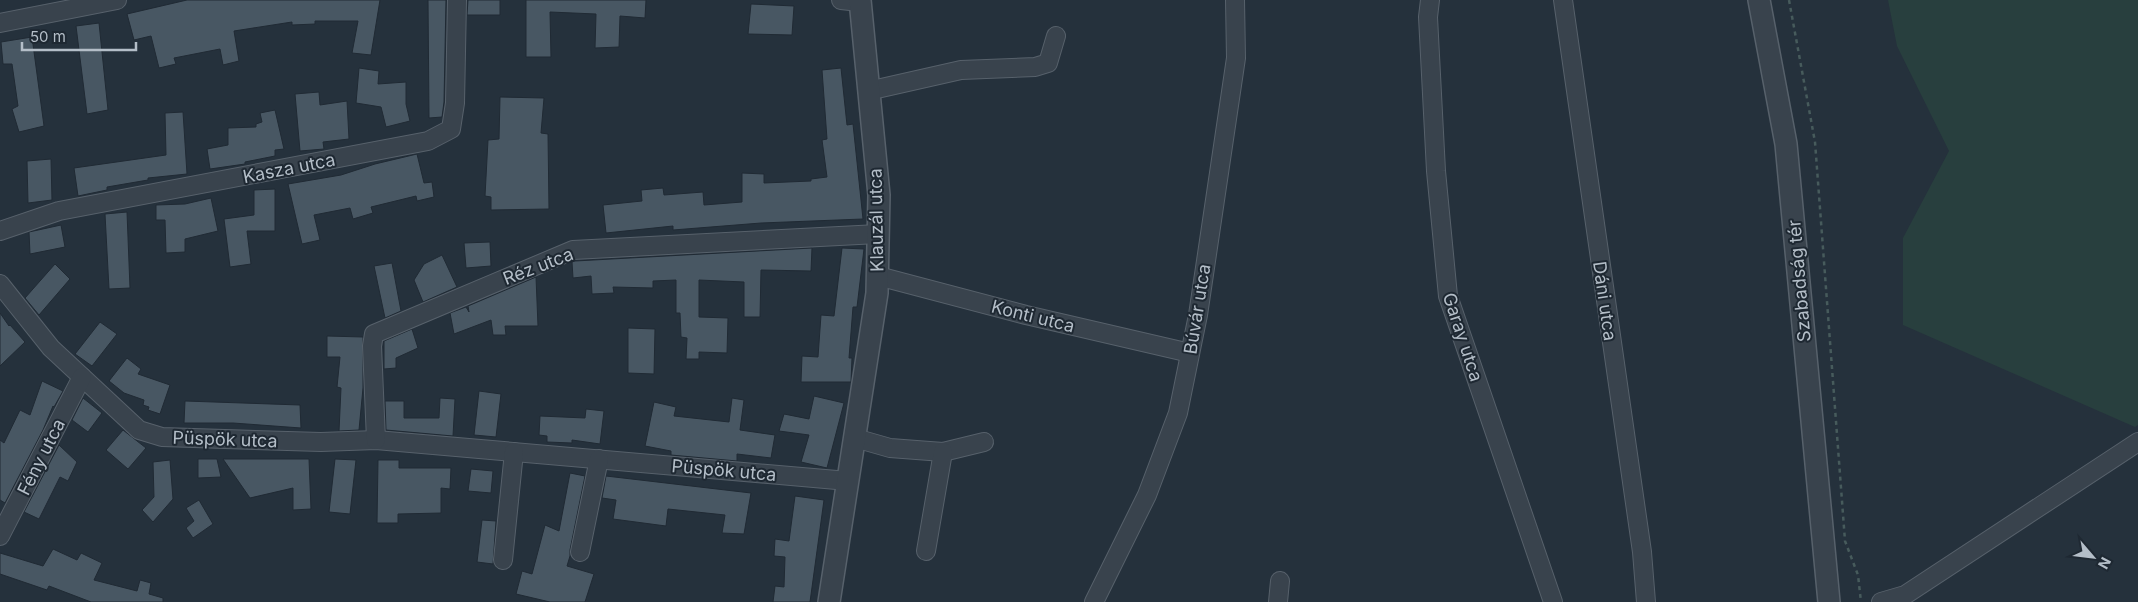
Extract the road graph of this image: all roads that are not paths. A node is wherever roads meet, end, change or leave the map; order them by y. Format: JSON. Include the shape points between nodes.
{"nodes":[{"id":1,"x":117,"y":0,"type":"edge"},
{"id":2,"x":457,"y":0,"type":"edge"},
{"id":3,"x":1235,"y":0,"type":"edge"},
{"id":4,"x":1430,"y":0,"type":"edge"},
{"id":5,"x":1563,"y":0,"type":"edge"},
{"id":6,"x":1759,"y":0,"type":"edge"},
{"id":7,"x":854,"y":1,"type":"edge"},
{"id":8,"x":0,"y":23,"type":"edge"},
{"id":9,"x":1056,"y":36,"type":"dead end"},
{"id":10,"x":868,"y":91,"type":"junction"},
{"id":11,"x":0,"y":231,"type":"edge"},
{"id":12,"x":878,"y":234,"type":"junction"},
{"id":13,"x":878,"y":276,"type":"junction"},
{"id":14,"x":0,"y":284,"type":"edge"},
{"id":15,"x":1190,"y":353,"type":"junction"},
{"id":16,"x":82,"y":377,"type":"junction"},
{"id":17,"x":855,"y":438,"type":"junction"},
{"id":18,"x":376,"y":440,"type":"junction"},
{"id":19,"x":984,"y":442,"type":"dead end"},
{"id":20,"x":2138,"y":442,"type":"edge"},
{"id":21,"x":514,"y":452,"type":"junction"},
{"id":22,"x":943,"y":452,"type":"junction"},
{"id":23,"x":600,"y":459,"type":"junction"},
{"id":24,"x":848,"y":481,"type":"junction"},
{"id":25,"x":0,"y":536,"type":"edge"},
{"id":26,"x":926,"y":551,"type":"dead end"},
{"id":27,"x":580,"y":552,"type":"dead end"},
{"id":28,"x":503,"y":560,"type":"dead end"},
{"id":29,"x":1280,"y":581,"type":"dead end"},
{"id":30,"x":829,"y":602,"type":"edge"},
{"id":31,"x":1094,"y":602,"type":"edge"},
{"id":32,"x":1278,"y":602,"type":"edge"},
{"id":33,"x":1553,"y":602,"type":"edge"},
{"id":34,"x":1646,"y":602,"type":"edge"},
{"id":35,"x":1829,"y":602,"type":"edge"},
{"id":36,"x":1881,"y":602,"type":"edge"}],
"edges":[{"from":1,"to":8,"type":"street"},
{"from":2,"to":11,"type":"street","name":"Kasza utca","via":[[455,103],[451,128],[428,141],[59,211]]},
{"from":3,"to":15,"type":"street","name":"Búvár utca","via":[[1236,58]]},
{"from":4,"to":33,"type":"street","name":"Garay utca","via":[[1428,17],[1436,171],[1448,296]]},
{"from":5,"to":34,"type":"street","name":"Dáni utca","via":[[1642,552]]},
{"from":6,"to":35,"type":"street","name":"Szabadság tér","via":[[1786,144]]},
{"from":7,"to":10,"type":"street","name":"Klauzál utca"},
{"from":9,"to":10,"type":"street","via":[[1048,63],[1035,67],[961,70]]},
{"from":10,"to":12,"type":"street","name":"Klauzál utca","via":[[879,195]]},
{"from":12,"to":13,"type":"street","name":"Klauzál utca"},
{"from":12,"to":18,"type":"street","name":"Réz utca","via":[[573,250],[374,334]]},
{"from":13,"to":15,"type":"street","name":"Konti utca"},
{"from":13,"to":17,"type":"street","name":"Klauzál utca"},
{"from":14,"to":16,"type":"street","name":"Püspök utca","via":[[51,348]]},
{"from":15,"to":31,"type":"street","name":"Búvár utca","via":[[1178,413],[1157,468]]},
{"from":16,"to":18,"type":"street","name":"Püspök utca","via":[[139,430],[162,437],[321,442]]},
{"from":16,"to":25,"type":"street","name":"Fény utca"},
{"from":17,"to":22,"type":"street","via":[[890,448]]},
{"from":17,"to":24,"type":"street","name":"Klauzál utca"},
{"from":18,"to":21,"type":"street","name":"Püspök utca"},
{"from":19,"to":22,"type":"street"},
{"from":20,"to":36,"type":"street","via":[[1905,595]]},
{"from":21,"to":23,"type":"street","name":"Püspök utca"},
{"from":21,"to":28,"type":"street"},
{"from":22,"to":26,"type":"street"},
{"from":23,"to":24,"type":"street","name":"Püspök utca"},
{"from":23,"to":27,"type":"street"},
{"from":24,"to":30,"type":"street","name":"Klauzál utca"},
{"from":29,"to":32,"type":"street"}]}
